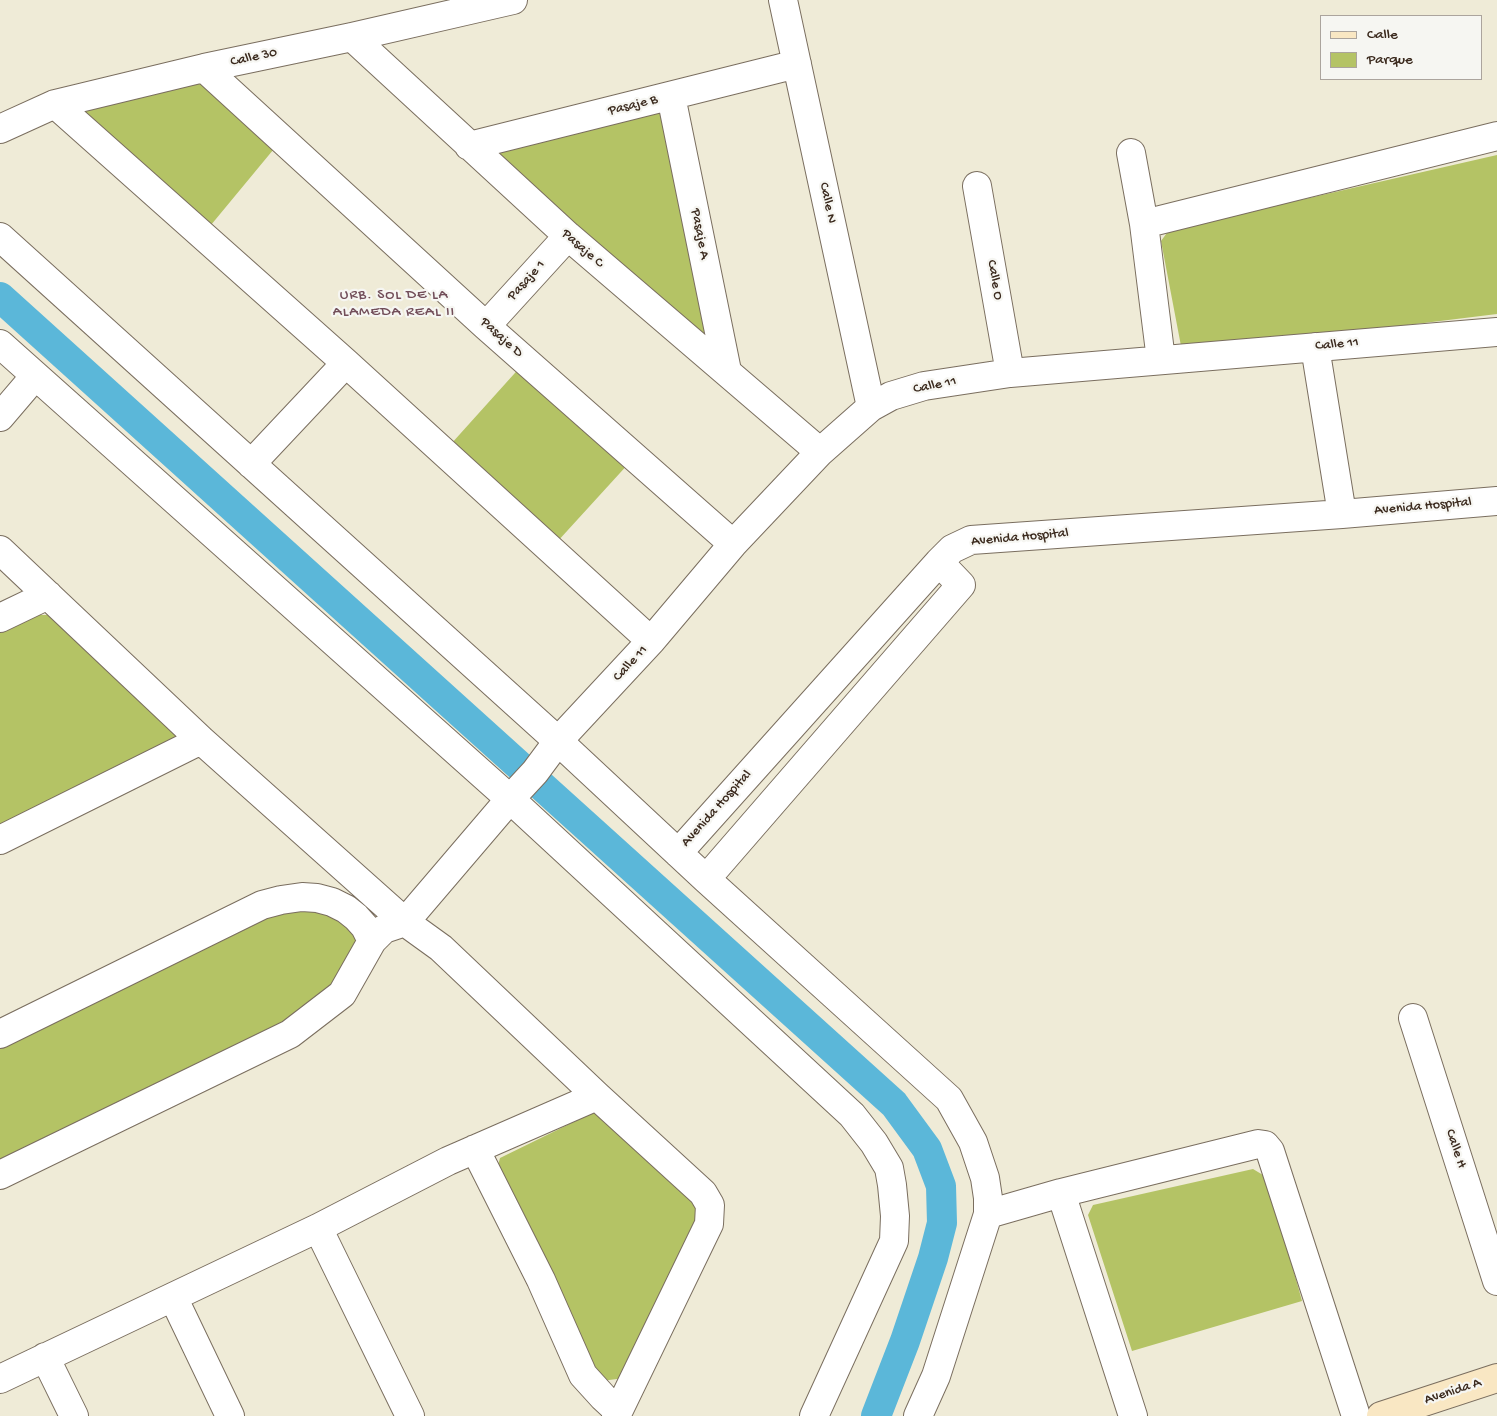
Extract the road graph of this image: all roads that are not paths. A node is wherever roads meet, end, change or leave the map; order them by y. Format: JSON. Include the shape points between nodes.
{"nodes":[{"id":1,"x":513,"y":0,"type":"edge"},
{"id":2,"x":783,"y":0,"type":"edge"},
{"id":3,"x":352,"y":38,"type":"junction"},
{"id":4,"x":797,"y":64,"type":"junction"},
{"id":5,"x":204,"y":68,"type":"junction"},
{"id":6,"x":671,"y":96,"type":"junction"},
{"id":7,"x":55,"y":104,"type":"junction"},
{"id":8,"x":0,"y":129,"type":"edge"},
{"id":9,"x":1497,"y":136,"type":"edge"},
{"id":10,"x":469,"y":146,"type":"junction"},
{"id":11,"x":1132,"y":153,"type":"dead end"},
{"id":12,"x":977,"y":186,"type":"dead end"},
{"id":13,"x":1144,"y":224,"type":"junction"},
{"id":14,"x":568,"y":236,"type":"junction"},
{"id":15,"x":0,"y":237,"type":"edge"},
{"id":16,"x":486,"y":326,"type":"junction"},
{"id":17,"x":1497,"y":332,"type":"edge"},
{"id":18,"x":0,"y":344,"type":"edge"},
{"id":19,"x":1315,"y":347,"type":"junction"},
{"id":20,"x":1161,"y":360,"type":"junction"},
{"id":21,"x":346,"y":363,"type":"junction"},
{"id":22,"x":726,"y":372,"type":"junction"},
{"id":23,"x":1010,"y":373,"type":"junction"},
{"id":24,"x":35,"y":376,"type":"junction"},
{"id":25,"x":871,"y":407,"type":"junction"},
{"id":26,"x":0,"y":417,"type":"edge"},
{"id":27,"x":820,"y":452,"type":"junction"},
{"id":28,"x":251,"y":464,"type":"junction"},
{"id":29,"x":1497,"y":501,"type":"edge"},
{"id":30,"x":1342,"y":514,"type":"junction"},
{"id":31,"x":733,"y":544,"type":"junction"},
{"id":32,"x":0,"y":550,"type":"edge"},
{"id":33,"x":939,"y":562,"type":"junction"},
{"id":34,"x":48,"y":595,"type":"junction"},
{"id":35,"x":0,"y":618,"type":"edge"},
{"id":36,"x":652,"y":641,"type":"junction"},
{"id":37,"x":201,"y":740,"type":"junction"},
{"id":38,"x":558,"y":742,"type":"junction"},
{"id":39,"x":523,"y":785,"type":"junction"},
{"id":40,"x":0,"y":840,"type":"edge"},
{"id":41,"x":678,"y":853,"type":"junction"},
{"id":42,"x":344,"y":867,"type":"junction"},
{"id":43,"x":706,"y":879,"type":"junction"},
{"id":44,"x":317,"y":898,"type":"junction"},
{"id":45,"x":405,"y":922,"type":"junction"},
{"id":46,"x":372,"y":941,"type":"junction"},
{"id":47,"x":1413,"y":1018,"type":"dead end"},
{"id":48,"x":0,"y":1034,"type":"edge"},
{"id":49,"x":597,"y":1096,"type":"junction"},
{"id":50,"x":475,"y":1149,"type":"junction"},
{"id":51,"x":0,"y":1175,"type":"edge"},
{"id":52,"x":1061,"y":1193,"type":"junction"},
{"id":53,"x":988,"y":1214,"type":"junction"},
{"id":54,"x":318,"y":1228,"type":"junction"},
{"id":55,"x":1497,"y":1281,"type":"edge"},
{"id":56,"x":173,"y":1297,"type":"junction"},
{"id":57,"x":45,"y":1357,"type":"junction"},
{"id":58,"x":1497,"y":1378,"type":"edge"},
{"id":59,"x":0,"y":1379,"type":"edge"},
{"id":60,"x":617,"y":1414,"type":"edge"},
{"id":61,"x":74,"y":1416,"type":"edge"},
{"id":62,"x":230,"y":1416,"type":"edge"},
{"id":63,"x":410,"y":1416,"type":"edge"},
{"id":64,"x":814,"y":1416,"type":"edge"},
{"id":65,"x":918,"y":1416,"type":"edge"},
{"id":66,"x":1133,"y":1416,"type":"edge"},
{"id":67,"x":1356,"y":1416,"type":"edge"},
{"id":68,"x":1381,"y":1416,"type":"edge"}],
"edges":[{"from":1,"to":3,"type":"street","name":"Calle 30"},
{"from":2,"to":4,"type":"street","name":"Calle N"},
{"from":3,"to":5,"type":"street","name":"Calle 30"},
{"from":3,"to":10,"type":"street","name":"Pasaje C"},
{"from":4,"to":6,"type":"street","name":"Pasaje B"},
{"from":4,"to":25,"type":"street","name":"Calle N"},
{"from":5,"to":7,"type":"street","name":"Calle 30"},
{"from":5,"to":16,"type":"street","name":"Pasaje D"},
{"from":6,"to":10,"type":"street","name":"Pasaje B"},
{"from":6,"to":22,"type":"street","name":"Pasaje A"},
{"from":7,"to":8,"type":"street","name":"Calle 30"},
{"from":7,"to":21,"type":"street"},
{"from":9,"to":13,"type":"street"},
{"from":10,"to":14,"type":"street","name":"Pasaje C"},
{"from":11,"to":13,"type":"street"},
{"from":12,"to":23,"type":"street","name":"Calle O"},
{"from":13,"to":20,"type":"street"},
{"from":14,"to":16,"type":"street","name":"Pasaje 1"},
{"from":14,"to":22,"type":"street","name":"Pasaje C"},
{"from":15,"to":28,"type":"street"},
{"from":16,"to":31,"type":"street","name":"Pasaje D"},
{"from":17,"to":19,"type":"street","name":"Calle 11"},
{"from":18,"to":24,"type":"street"},
{"from":19,"to":20,"type":"street","name":"Calle 11"},
{"from":19,"to":30,"type":"street"},
{"from":20,"to":23,"type":"street","name":"Calle 11"},
{"from":21,"to":28,"type":"street"},
{"from":21,"to":36,"type":"street"},
{"from":22,"to":27,"type":"street","name":"Pasaje C"},
{"from":23,"to":25,"type":"street","name":"Calle 11","via":[[924,386],[891,396]]},
{"from":24,"to":26,"type":"street"},
{"from":24,"to":39,"type":"street"},
{"from":25,"to":27,"type":"street","name":"Calle 11"},
{"from":27,"to":31,"type":"street","name":"Calle 11"},
{"from":28,"to":38,"type":"street"},
{"from":29,"to":30,"type":"street","name":"Avenida Hospital"},
{"from":30,"to":33,"type":"street","name":"Avenida Hospital","via":[[970,540],[952,549]]},
{"from":31,"to":36,"type":"street","name":"Calle 11"},
{"from":32,"to":34,"type":"street"},
{"from":33,"to":41,"type":"street","name":"Avenida Hospital"},
{"from":33,"to":43,"type":"street","via":[[961,585]]},
{"from":34,"to":35,"type":"street"},
{"from":34,"to":37,"type":"street"},
{"from":36,"to":38,"type":"street","name":"Calle 11"},
{"from":37,"to":40,"type":"street"},
{"from":37,"to":42,"type":"street"},
{"from":38,"to":39,"type":"street","name":"Calle 11"},
{"from":38,"to":41,"type":"street"},
{"from":39,"to":45,"type":"street","name":"Calle 11"},
{"from":39,"to":64,"type":"street","via":[[852,1115],[889,1168],[894,1199],[894,1241]]},
{"from":41,"to":43,"type":"street"},
{"from":42,"to":44,"type":"street","via":[[337,879]]},
{"from":42,"to":45,"type":"street"},
{"from":43,"to":53,"type":"street","via":[[949,1099],[973,1142],[985,1178]]},
{"from":44,"to":46,"type":"street","via":[[346,909],[364,927]]},
{"from":44,"to":48,"type":"street","via":[[281,900],[262,905]]},
{"from":45,"to":46,"type":"street","via":[[384,929]]},
{"from":45,"to":49,"type":"street","via":[[441,948]]},
{"from":46,"to":51,"type":"street","via":[[342,994],[290,1034]]},
{"from":47,"to":55,"type":"street","name":"Calle H"},
{"from":49,"to":50,"type":"street"},
{"from":49,"to":60,"type":"street","via":[[703,1193],[710,1205],[709,1224]]},
{"from":50,"to":54,"type":"street"},
{"from":50,"to":60,"type":"street","via":[[541,1280],[583,1375]]},
{"from":52,"to":53,"type":"street"},
{"from":52,"to":66,"type":"street"},
{"from":52,"to":67,"type":"street","via":[[1258,1144],[1265,1145],[1270,1151]]},
{"from":53,"to":65,"type":"street","via":[[936,1376]]},
{"from":54,"to":56,"type":"street"},
{"from":54,"to":63,"type":"street"},
{"from":56,"to":57,"type":"street"},
{"from":56,"to":62,"type":"street"},
{"from":57,"to":59,"type":"street"},
{"from":57,"to":61,"type":"street"},
{"from":58,"to":68,"type":"street","name":"Avenida A"}]}
